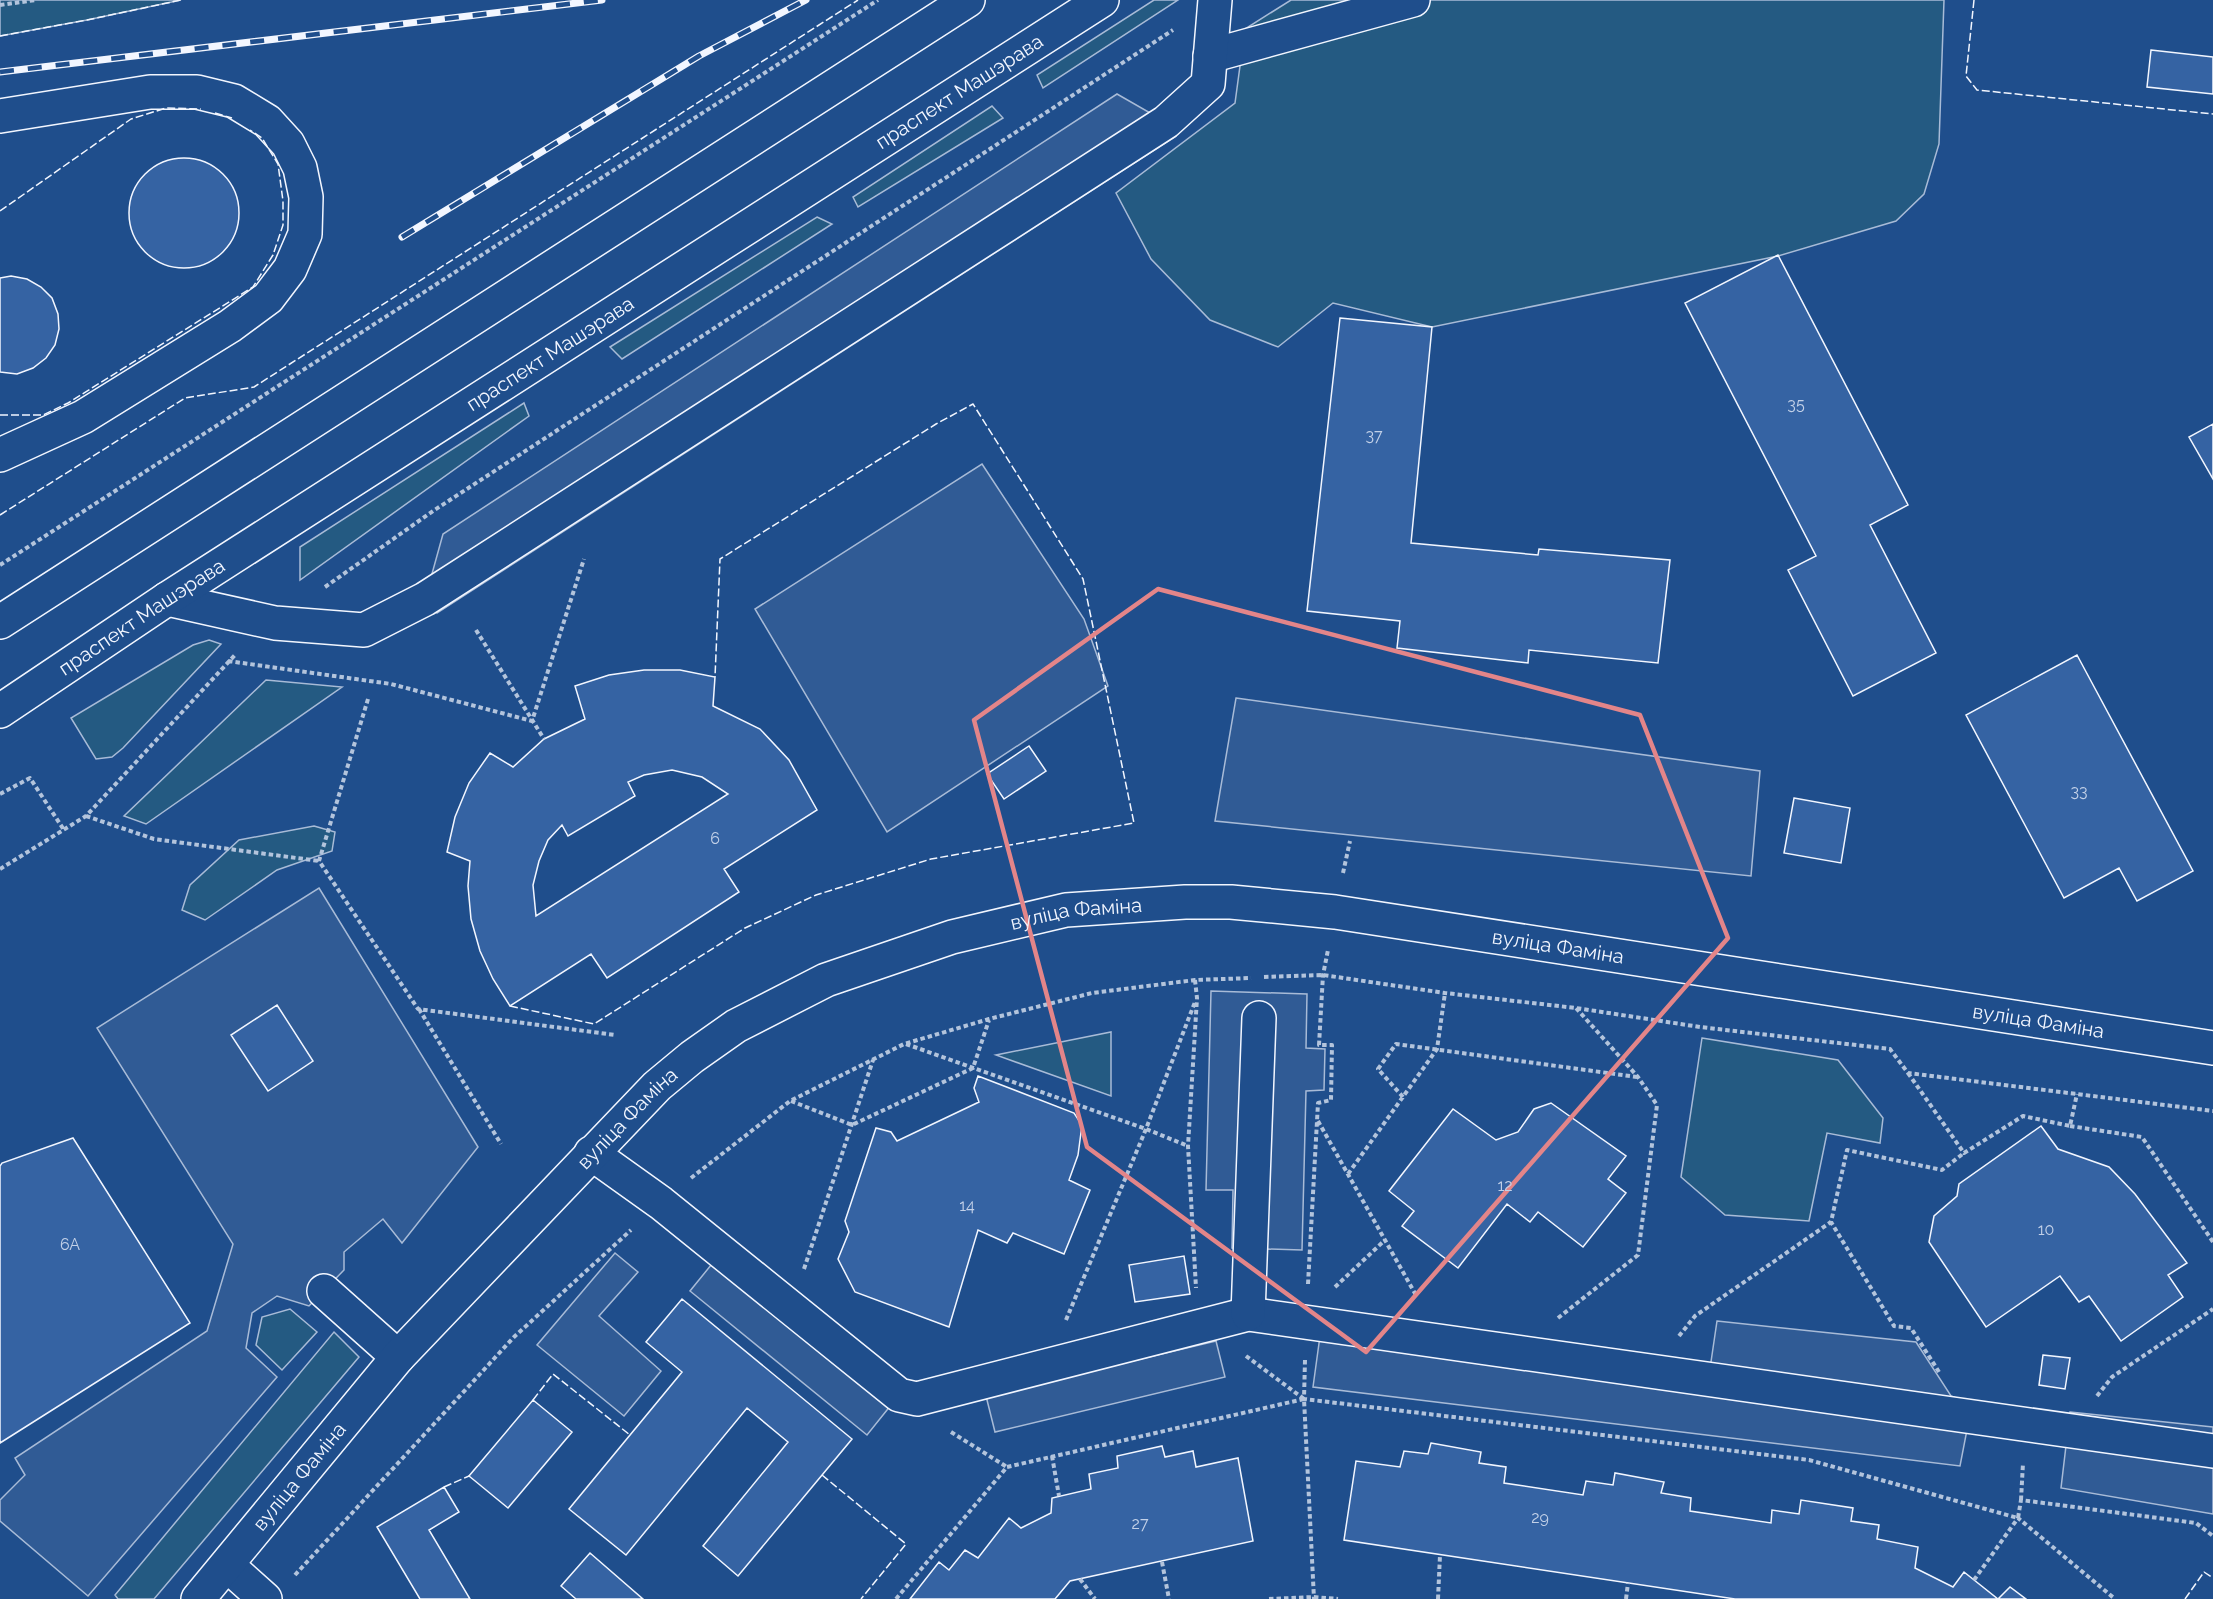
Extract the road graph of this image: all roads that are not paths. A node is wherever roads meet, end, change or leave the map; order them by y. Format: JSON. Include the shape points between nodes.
{"nodes":[{"id":1,"x":968,"y":0,"type":"edge"},
{"id":2,"x":1102,"y":0,"type":"edge"},
{"id":3,"x":1413,"y":0,"type":"edge"},
{"id":4,"x":1215,"y":2,"type":"edge"},
{"id":5,"x":1210,"y":56,"type":"junction"},
{"id":6,"x":0,"y":116,"type":"edge"},
{"id":7,"x":0,"y":455,"type":"edge"},
{"id":8,"x":167,"y":599,"type":"junction"},
{"id":9,"x":0,"y":622,"type":"edge"},
{"id":10,"x":0,"y":711,"type":"edge"},
{"id":11,"x":1259,"y":1018,"type":"dead end"},
{"id":12,"x":2213,"y":1048,"type":"edge"},
{"id":13,"x":591,"y":1154,"type":"junction"},
{"id":14,"x":324,"y":1291,"type":"dead end"},
{"id":15,"x":1248,"y":1314,"type":"junction"},
{"id":16,"x":398,"y":1357,"type":"junction"},
{"id":17,"x":2213,"y":1451,"type":"edge"},
{"id":18,"x":227,"y":1565,"type":"junction"},
{"id":19,"x":277,"y":1590,"type":"edge"},
{"id":20,"x":198,"y":1599,"type":"edge"}],
"edges":[{"from":1,"to":9,"type":"main road"},
{"from":2,"to":8,"type":"main road","name":"праспект Машэрава"},
{"from":3,"to":5,"type":"main road"},
{"from":4,"to":5,"type":"main road"},
{"from":5,"to":8,"type":"main road","via":[[1208,84],[1166,122],[425,599],[364,630],[275,623]]},
{"from":6,"to":7,"type":"main road","via":[[150,92],[197,92],[234,101],[267,121],[288,144],[300,168],[306,197],[305,234],[290,269],[267,298],[230,326],[82,417]]},
{"from":8,"to":10,"type":"main road","name":"праспект Машэрава"},
{"from":11,"to":15,"type":"main road"},
{"from":12,"to":13,"type":"main road","name":"вуліца Фаміна","via":[[1335,912],[1231,902],[1185,902],[1066,910],[952,937],[826,980],[736,1026],[692,1057],[657,1086]]},
{"from":13,"to":15,"type":"main road","via":[[660,1203],[898,1395],[917,1399]]},
{"from":13,"to":16,"type":"main road","name":"вуліца Фаміна"},
{"from":14,"to":16,"type":"main road"},
{"from":15,"to":17,"type":"main road","via":[[1307,1312]]},
{"from":16,"to":18,"type":"main road","name":"вуліца Фаміна"},
{"from":18,"to":19,"type":"main road"},
{"from":18,"to":20,"type":"main road","name":"вуліца Фаміна"}]}
